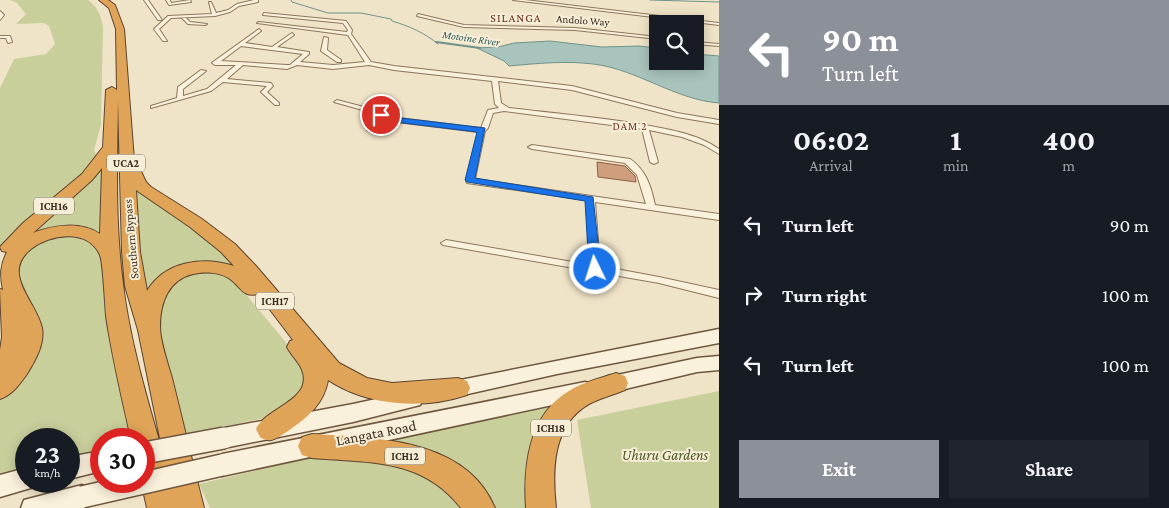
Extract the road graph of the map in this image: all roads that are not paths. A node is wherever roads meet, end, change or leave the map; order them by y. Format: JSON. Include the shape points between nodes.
{"nodes":[{"id":1,"x":96,"y":0,"type":"edge"},
{"id":2,"x":103,"y":0,"type":"edge"},
{"id":3,"x":146,"y":0,"type":"edge"},
{"id":4,"x":188,"y":0,"type":"edge"},
{"id":5,"x":256,"y":0,"type":"edge"},
{"id":6,"x":515,"y":0,"type":"edge"},
{"id":7,"x":551,"y":0,"type":"edge"},
{"id":8,"x":226,"y":1,"type":"edge"},
{"id":9,"x":169,"y":2,"type":"edge"},
{"id":10,"x":238,"y":2,"type":"edge"},
{"id":11,"x":210,"y":3,"type":"dead end"},
{"id":12,"x":545,"y":4,"type":"junction"},
{"id":13,"x":230,"y":9,"type":"junction"},
{"id":14,"x":264,"y":14,"type":"dead end"},
{"id":15,"x":215,"y":15,"type":"junction"},
{"id":16,"x":418,"y":15,"type":"dead end"},
{"id":17,"x":170,"y":17,"type":"junction"},
{"id":18,"x":180,"y":18,"type":"junction"},
{"id":19,"x":160,"y":19,"type":"dead end"},
{"id":20,"x":260,"y":23,"type":"dead end"},
{"id":21,"x":205,"y":24,"type":"dead end"},
{"id":22,"x":719,"y":24,"type":"edge"},
{"id":23,"x":259,"y":30,"type":"dead end"},
{"id":24,"x":292,"y":34,"type":"dead end"},
{"id":25,"x":349,"y":34,"type":"junction"},
{"id":26,"x":649,"y":37,"type":"edge"},
{"id":27,"x":0,"y":38,"type":"edge"},
{"id":28,"x":326,"y":38,"type":"dead end"},
{"id":29,"x":165,"y":40,"type":"dead end"},
{"id":30,"x":10,"y":42,"type":"dead end"},
{"id":31,"x":240,"y":44,"type":"junction"},
{"id":32,"x":704,"y":44,"type":"edge"},
{"id":33,"x":719,"y":45,"type":"edge"},
{"id":34,"x":273,"y":48,"type":"junction"},
{"id":35,"x":324,"y":50,"type":"junction"},
{"id":36,"x":312,"y":52,"type":"junction"},
{"id":37,"x":339,"y":61,"type":"dead end"},
{"id":38,"x":295,"y":63,"type":"junction"},
{"id":39,"x":370,"y":63,"type":"junction"},
{"id":40,"x":241,"y":64,"type":"junction"},
{"id":41,"x":203,"y":71,"type":"dead end"},
{"id":42,"x":223,"y":80,"type":"junction"},
{"id":43,"x":495,"y":80,"type":"junction"},
{"id":44,"x":180,"y":99,"type":"junction"},
{"id":45,"x":338,"y":102,"type":"dead end"},
{"id":46,"x":277,"y":104,"type":"dead end"},
{"id":47,"x":153,"y":107,"type":"dead end"},
{"id":48,"x":504,"y":109,"type":"junction"},
{"id":49,"x":379,"y":118,"type":"junction"},
{"id":50,"x":719,"y":122,"type":"edge"},
{"id":51,"x":645,"y":128,"type":"junction"},
{"id":52,"x":371,"y":130,"type":"dead end"},
{"id":53,"x":482,"y":130,"type":"junction"},
{"id":54,"x":719,"y":141,"type":"edge"},
{"id":55,"x":707,"y":142,"type":"junction"},
{"id":56,"x":117,"y":147,"type":"junction"},
{"id":57,"x":532,"y":147,"type":"dead end"},
{"id":58,"x":719,"y":152,"type":"edge"},
{"id":59,"x":654,"y":162,"type":"dead end"},
{"id":60,"x":590,"y":199,"type":"junction"},
{"id":61,"x":651,"y":207,"type":"junction"},
{"id":62,"x":719,"y":217,"type":"edge"},
{"id":63,"x":446,"y":243,"type":"dead end"},
{"id":64,"x":110,"y":255,"type":"junction"},
{"id":65,"x":0,"y":264,"type":"edge"},
{"id":66,"x":595,"y":269,"type":"junction"},
{"id":67,"x":719,"y":294,"type":"edge"},
{"id":68,"x":0,"y":296,"type":"edge"},
{"id":69,"x":149,"y":330,"type":"junction"},
{"id":70,"x":719,"y":336,"type":"edge"},
{"id":71,"x":719,"y":363,"type":"edge"},
{"id":72,"x":0,"y":372,"type":"edge"},
{"id":73,"x":616,"y":383,"type":"junction"},
{"id":74,"x":458,"y":388,"type":"junction"},
{"id":75,"x":0,"y":389,"type":"edge"},
{"id":76,"x":268,"y":429,"type":"junction"},
{"id":77,"x":312,"y":446,"type":"junction"},
{"id":78,"x":155,"y":451,"type":"edge"},
{"id":79,"x":15,"y":482,"type":"edge"},
{"id":80,"x":0,"y":486,"type":"edge"},
{"id":81,"x":33,"y":508,"type":"edge"},
{"id":82,"x":162,"y":508,"type":"edge"},
{"id":83,"x":189,"y":508,"type":"edge"},
{"id":84,"x":480,"y":508,"type":"edge"},
{"id":85,"x":541,"y":508,"type":"edge"}],
"edges":[{"from":1,"to":56,"type":"highway","name":"Southern Bypass","number":"UCA2","via":[[106,8],[113,24]]},
{"from":2,"to":56,"type":"highway","name":"Southern Bypass","number":"UCA2","via":[[112,8],[120,30]]},
{"from":3,"to":19,"type":"street"},
{"from":4,"to":9,"type":"street","via":[[186,3]]},
{"from":5,"to":10,"type":"street","via":[[254,3]]},
{"from":6,"to":12,"type":"street"},
{"from":7,"to":12,"type":"street"},
{"from":8,"to":13,"type":"street"},
{"from":9,"to":17,"type":"street"},
{"from":10,"to":13,"type":"street"},
{"from":11,"to":15,"type":"street"},
{"from":12,"to":22,"type":"street"},
{"from":13,"to":15,"type":"street"},
{"from":14,"to":25,"type":"street","via":[[344,22]]},
{"from":15,"to":18,"type":"street"},
{"from":16,"to":26,"type":"street","name":"Andolo Way","via":[[464,26],[567,28]]},
{"from":17,"to":18,"type":"street"},
{"from":17,"to":29,"type":"street","via":[[156,30]]},
{"from":18,"to":21,"type":"street","via":[[188,23]]},
{"from":20,"to":25,"type":"street"},
{"from":23,"to":31,"type":"street"},
{"from":24,"to":34,"type":"street"},
{"from":25,"to":39,"type":"street","via":[[355,38]]},
{"from":27,"to":30,"type":"street","via":[[8,37]]},
{"from":28,"to":35,"type":"street"},
{"from":31,"to":34,"type":"street"},
{"from":31,"to":40,"type":"street","via":[[214,64]]},
{"from":32,"to":33,"type":"street"},
{"from":34,"to":36,"type":"street"},
{"from":35,"to":36,"type":"street"},
{"from":35,"to":37,"type":"street"},
{"from":36,"to":38,"type":"street"},
{"from":38,"to":39,"type":"street","via":[[333,67]]},
{"from":38,"to":40,"type":"street","via":[[285,67]]},
{"from":39,"to":43,"type":"street"},
{"from":40,"to":42,"type":"street"},
{"from":41,"to":44,"type":"street","via":[[180,88]]},
{"from":42,"to":44,"type":"street","via":[[209,90]]},
{"from":42,"to":46,"type":"street","via":[[268,84],[270,86],[264,92]]},
{"from":43,"to":48,"type":"street","via":[[498,104]]},
{"from":43,"to":50,"type":"street","via":[[580,89],[677,115]]},
{"from":44,"to":47,"type":"street"},
{"from":45,"to":49,"type":"street","via":[[379,112]]},
{"from":48,"to":51,"type":"street","via":[[592,118]]},
{"from":48,"to":53,"type":"street","via":[[490,111]]},
{"from":49,"to":52,"type":"street"},
{"from":49,"to":53,"type":"street"},
{"from":51,"to":55,"type":"street"},
{"from":51,"to":59,"type":"street"},
{"from":53,"to":60,"type":"street","via":[[470,180]]},
{"from":54,"to":55,"type":"street"},
{"from":55,"to":58,"type":"street"},
{"from":56,"to":64,"type":"highway","name":"Southern Bypass","number":"UCA2"},
{"from":56,"to":65,"type":"highway","number":"ICH16","via":[[15,240]]},
{"from":56,"to":69,"type":"highway","name":"Southern Bypass","number":"UCA2","via":[[135,286]]},
{"from":56,"to":74,"type":"highway","number":"ICH17","via":[[139,184],[228,248],[331,370],[364,389],[388,394]]},
{"from":57,"to":61,"type":"street","via":[[627,161],[642,175]]},
{"from":60,"to":61,"type":"street"},
{"from":60,"to":66,"type":"street"},
{"from":61,"to":62,"type":"street"},
{"from":63,"to":66,"type":"street"},
{"from":64,"to":75,"type":"highway","via":[[98,240],[72,231],[42,236],[14,256],[9,273],[12,288],[30,325],[30,338],[26,354]]},
{"from":64,"to":82,"type":"highway","name":"Southern Bypass","number":"UCA2","via":[[119,325]]},
{"from":66,"to":67,"type":"street","via":[[692,286]]},
{"from":68,"to":72,"type":"highway","via":[[14,337],[12,351]]},
{"from":69,"to":76,"type":"highway","via":[[151,308],[157,292],[174,275],[208,267],[232,271],[242,278],[314,372],[315,387],[301,408]]},
{"from":69,"to":83,"type":"highway","name":"Southern Bypass","number":"UCA2"},
{"from":70,"to":74,"type":"main road","name":"Langata Road"},
{"from":71,"to":73,"type":"main road","name":"Langata Road"},
{"from":73,"to":77,"type":"main road","name":"Langata Road"},
{"from":73,"to":85,"type":"highway","number":"ICH18","via":[[578,397],[553,422],[542,456]]},
{"from":74,"to":76,"type":"main road","name":"Langata Road"},
{"from":76,"to":78,"type":"main road","name":"Langata Road","bridge":true},
{"from":77,"to":81,"type":"main road","name":"Langata Road","bridge":true},
{"from":77,"to":84,"type":"highway","number":"ICH12","via":[[392,454],[433,465],[462,486]]},
{"from":79,"to":80,"type":"main road"}]}
